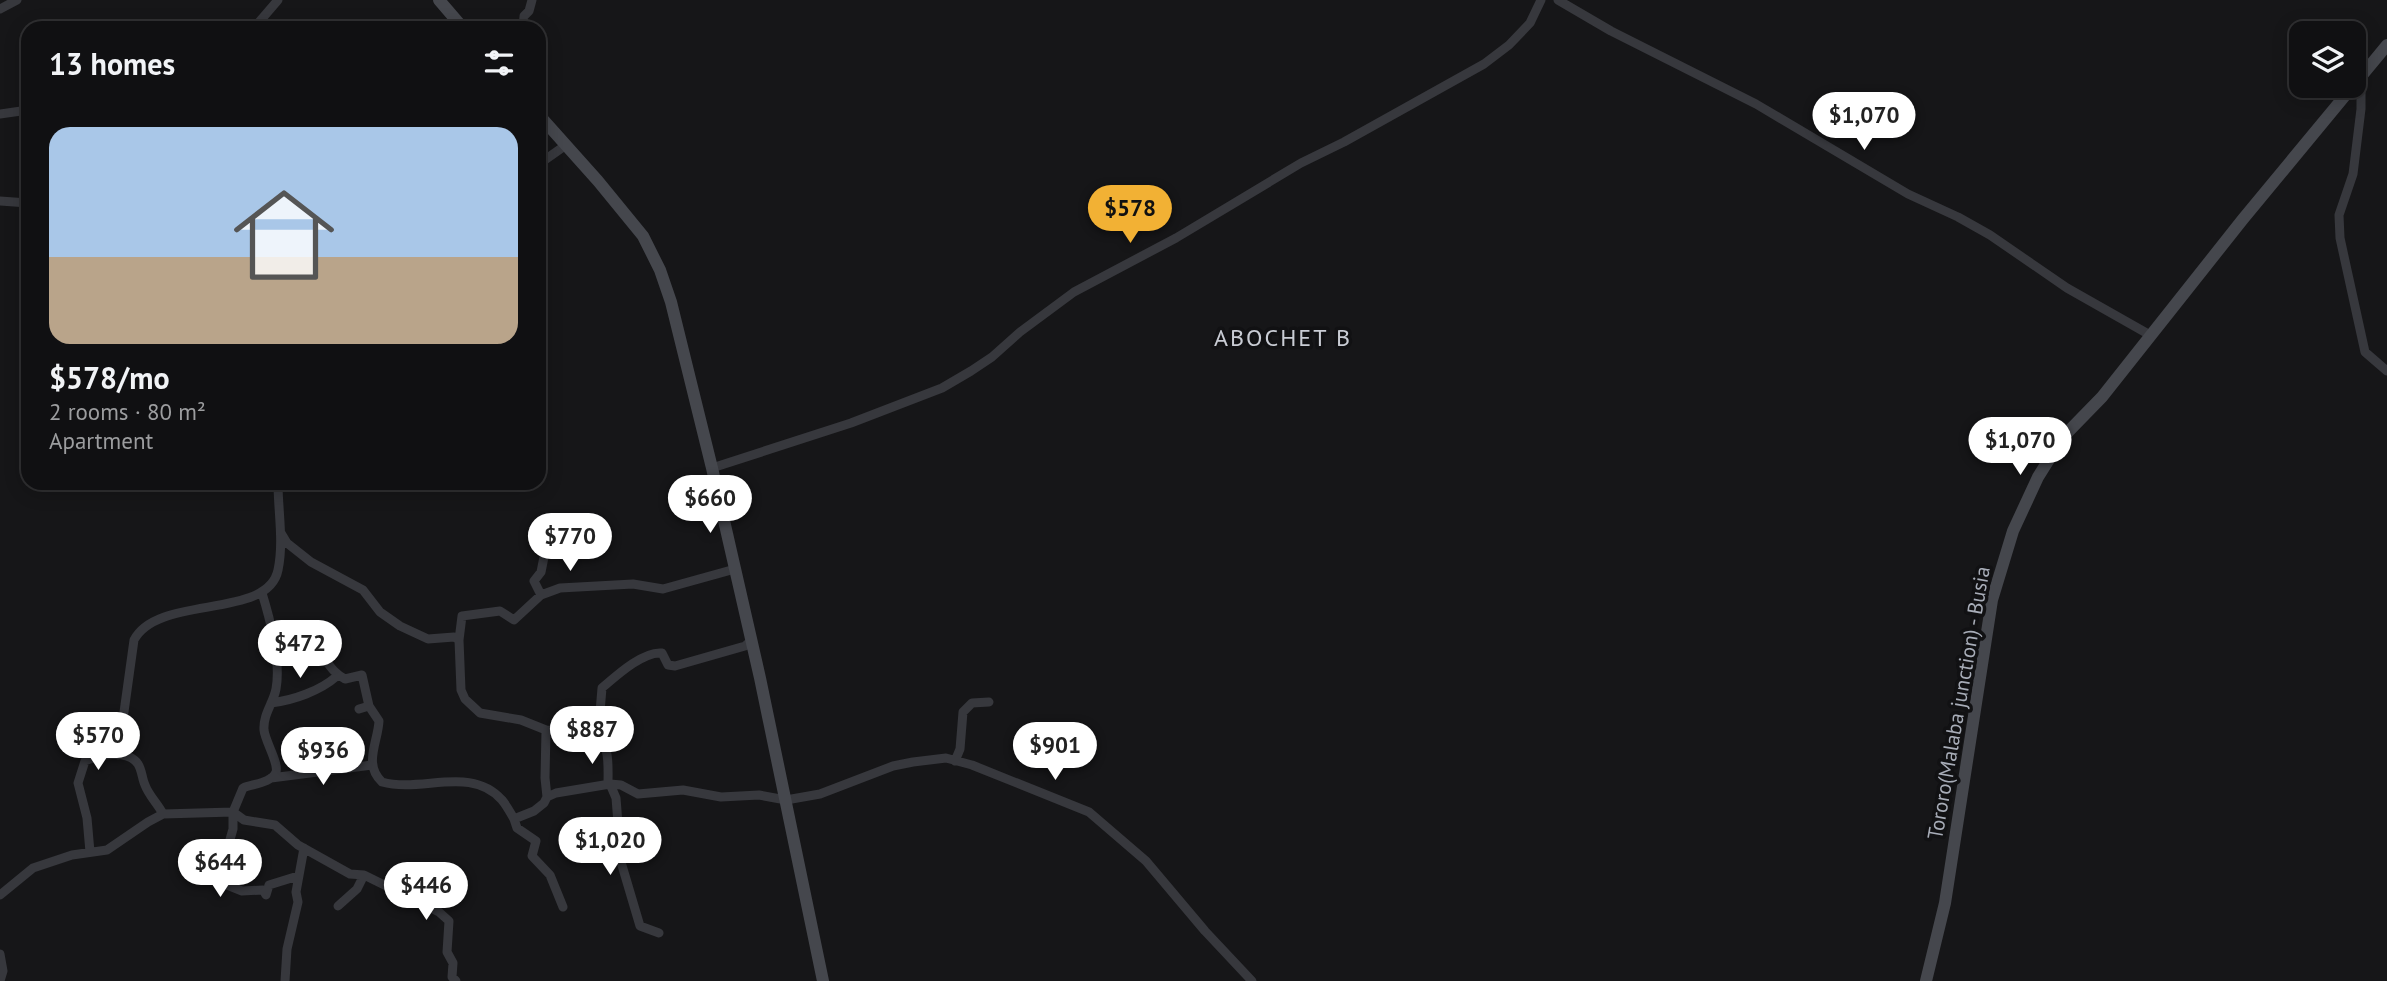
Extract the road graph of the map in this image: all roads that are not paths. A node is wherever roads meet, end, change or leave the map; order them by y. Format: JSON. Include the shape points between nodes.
{"nodes":[{"id":1,"x":16,"y":0,"type":"edge"},
{"id":2,"x":278,"y":0,"type":"edge"},
{"id":3,"x":439,"y":0,"type":"edge"},
{"id":4,"x":532,"y":0,"type":"edge"},
{"id":5,"x":1541,"y":0,"type":"edge"},
{"id":6,"x":1558,"y":0,"type":"edge"},
{"id":7,"x":0,"y":9,"type":"edge"},
{"id":8,"x":260,"y":21,"type":"edge"},
{"id":9,"x":457,"y":21,"type":"edge"},
{"id":10,"x":524,"y":21,"type":"edge"},
{"id":11,"x":2387,"y":45,"type":"edge"},
{"id":12,"x":2366,"y":70,"type":"edge"},
{"id":13,"x":2343,"y":98,"type":"edge"},
{"id":14,"x":2359,"y":98,"type":"edge"},
{"id":15,"x":21,"y":111,"type":"edge"},
{"id":16,"x":0,"y":114,"type":"edge"},
{"id":17,"x":546,"y":123,"type":"edge"},
{"id":18,"x":566,"y":145,"type":"junction"},
{"id":19,"x":546,"y":159,"type":"edge"},
{"id":20,"x":0,"y":201,"type":"edge"},
{"id":21,"x":21,"y":203,"type":"edge"},
{"id":22,"x":2150,"y":335,"type":"junction"},
{"id":23,"x":2387,"y":371,"type":"edge"},
{"id":24,"x":712,"y":468,"type":"junction"},
{"id":25,"x":278,"y":490,"type":"edge"},
{"id":26,"x":280,"y":532,"type":"junction"},
{"id":27,"x":544,"y":557,"type":"dead end"},
{"id":28,"x":734,"y":569,"type":"junction"},
{"id":29,"x":262,"y":593,"type":"junction"},
{"id":30,"x":541,"y":595,"type":"junction"},
{"id":31,"x":459,"y":640,"type":"junction"},
{"id":32,"x":751,"y":641,"type":"junction"},
{"id":33,"x":273,"y":642,"type":"junction"},
{"id":34,"x":337,"y":676,"type":"junction"},
{"id":35,"x":989,"y":702,"type":"dead end"},
{"id":36,"x":271,"y":703,"type":"junction"},
{"id":37,"x":546,"y":730,"type":"junction"},
{"id":38,"x":598,"y":736,"type":"junction"},
{"id":39,"x":118,"y":755,"type":"junction"},
{"id":40,"x":955,"y":761,"type":"junction"},
{"id":41,"x":372,"y":765,"type":"junction"},
{"id":42,"x":271,"y":778,"type":"junction"},
{"id":43,"x":609,"y":784,"type":"junction"},
{"id":44,"x":547,"y":797,"type":"junction"},
{"id":45,"x":786,"y":800,"type":"junction"},
{"id":46,"x":233,"y":812,"type":"junction"},
{"id":47,"x":163,"y":814,"type":"junction"},
{"id":48,"x":514,"y":819,"type":"junction"},
{"id":49,"x":304,"y":848,"type":"junction"},
{"id":50,"x":90,"y":852,"type":"junction"},
{"id":51,"x":364,"y":875,"type":"junction"},
{"id":52,"x":298,"y":876,"type":"junction"},
{"id":53,"x":0,"y":895,"type":"edge"},
{"id":54,"x":338,"y":906,"type":"dead end"},
{"id":55,"x":563,"y":907,"type":"dead end"},
{"id":56,"x":659,"y":933,"type":"dead end"},
{"id":57,"x":0,"y":954,"type":"edge"},
{"id":58,"x":0,"y":981,"type":"edge"},
{"id":59,"x":285,"y":981,"type":"edge"},
{"id":60,"x":456,"y":981,"type":"edge"},
{"id":61,"x":822,"y":981,"type":"edge"},
{"id":62,"x":1252,"y":981,"type":"edge"},
{"id":63,"x":1926,"y":981,"type":"edge"}],
"edges":[{"from":1,"to":7,"type":"street"},
{"from":2,"to":8,"type":"street"},
{"from":3,"to":9,"type":"main road"},
{"from":4,"to":10,"type":"street"},
{"from":5,"to":24,"type":"street","via":[[1530,23],[1484,64],[1074,292],[992,357],[942,388]]},
{"from":6,"to":22,"type":"street","via":[[1990,235],[2067,288]]},
{"from":11,"to":12,"type":"main road","name":"Tororo(Malaba junction) - Busia"},
{"from":13,"to":22,"type":"main road","name":"Tororo(Malaba junction) - Busia"},
{"from":14,"to":23,"type":"street","via":[[2353,174],[2339,215],[2340,238],[2365,352]]},
{"from":15,"to":16,"type":"street"},
{"from":17,"to":18,"type":"main road"},
{"from":18,"to":19,"type":"street"},
{"from":18,"to":24,"type":"main road","via":[[652,250],[670,302]]},
{"from":20,"to":21,"type":"street"},
{"from":22,"to":63,"type":"main road","name":"Tororo(Malaba junction) - Busia","via":[[2102,397],[2063,437],[2013,531],[1993,600],[1945,903]]},
{"from":24,"to":28,"type":"main road"},
{"from":25,"to":26,"type":"street"},
{"from":26,"to":29,"type":"street","via":[[278,572]]},
{"from":26,"to":31,"type":"street","via":[[311,562],[363,590],[380,612],[400,626],[428,639]]},
{"from":27,"to":30,"type":"street","via":[[534,581]]},
{"from":28,"to":30,"type":"street","via":[[663,589],[633,584],[561,588]]},
{"from":28,"to":32,"type":"main road"},
{"from":29,"to":33,"type":"street"},
{"from":29,"to":39,"type":"street","via":[[178,613],[138,632]]},
{"from":30,"to":31,"type":"street","via":[[514,620],[500,611],[462,616]]},
{"from":31,"to":37,"type":"street","via":[[459,680],[465,699],[480,713]]},
{"from":32,"to":38,"type":"street","via":[[732,651],[675,666],[667,665],[657,652],[632,664],[602,688]]},
{"from":32,"to":45,"type":"main road"},
{"from":33,"to":34,"type":"street","via":[[300,642],[317,649]]},
{"from":33,"to":36,"type":"street","via":[[277,683]]},
{"from":34,"to":36,"type":"street","via":[[304,694]]},
{"from":34,"to":41,"type":"street","via":[[345,680],[362,675],[364,708],[379,721]]},
{"from":35,"to":40,"type":"street","via":[[972,703],[963,712]]},
{"from":36,"to":42,"type":"street","via":[[264,726],[265,742],[276,767]]},
{"from":37,"to":38,"type":"street"},
{"from":37,"to":44,"type":"street"},
{"from":38,"to":43,"type":"street","via":[[605,747]]},
{"from":39,"to":47,"type":"street","via":[[137,762],[146,789]]},
{"from":39,"to":50,"type":"street","via":[[93,757],[80,771],[78,790],[87,818]]},
{"from":40,"to":45,"type":"street","via":[[946,758],[903,764],[820,794]]},
{"from":40,"to":62,"type":"street","via":[[1089,811],[1146,861]]},
{"from":41,"to":42,"type":"street"},
{"from":41,"to":48,"type":"street","via":[[378,779],[396,786],[475,783],[500,798]]},
{"from":42,"to":46,"type":"street","via":[[243,788]]},
{"from":43,"to":44,"type":"street"},
{"from":43,"to":45,"type":"street","via":[[638,794],[683,790]]},
{"from":43,"to":56,"type":"street","via":[[616,798],[621,862],[640,926]]},
{"from":44,"to":48,"type":"street","via":[[534,811]]},
{"from":45,"to":61,"type":"main road"},
{"from":46,"to":47,"type":"street"},
{"from":46,"to":49,"type":"street","via":[[244,820],[275,825]]},
{"from":46,"to":52,"type":"street","via":[[221,871],[233,871],[222,883],[242,891],[263,890],[266,895],[269,885]]},
{"from":47,"to":50,"type":"street","via":[[114,846]]},
{"from":48,"to":55,"type":"street","via":[[517,828],[536,841],[532,856],[550,875]]},
{"from":49,"to":51,"type":"street","via":[[350,874]]},
{"from":49,"to":52,"type":"street"},
{"from":50,"to":53,"type":"street","via":[[33,868]]},
{"from":51,"to":54,"type":"street","via":[[357,889]]},
{"from":51,"to":60,"type":"street","via":[[449,921],[447,952]]},
{"from":52,"to":59,"type":"street"},
{"from":57,"to":58,"type":"street"}]}
